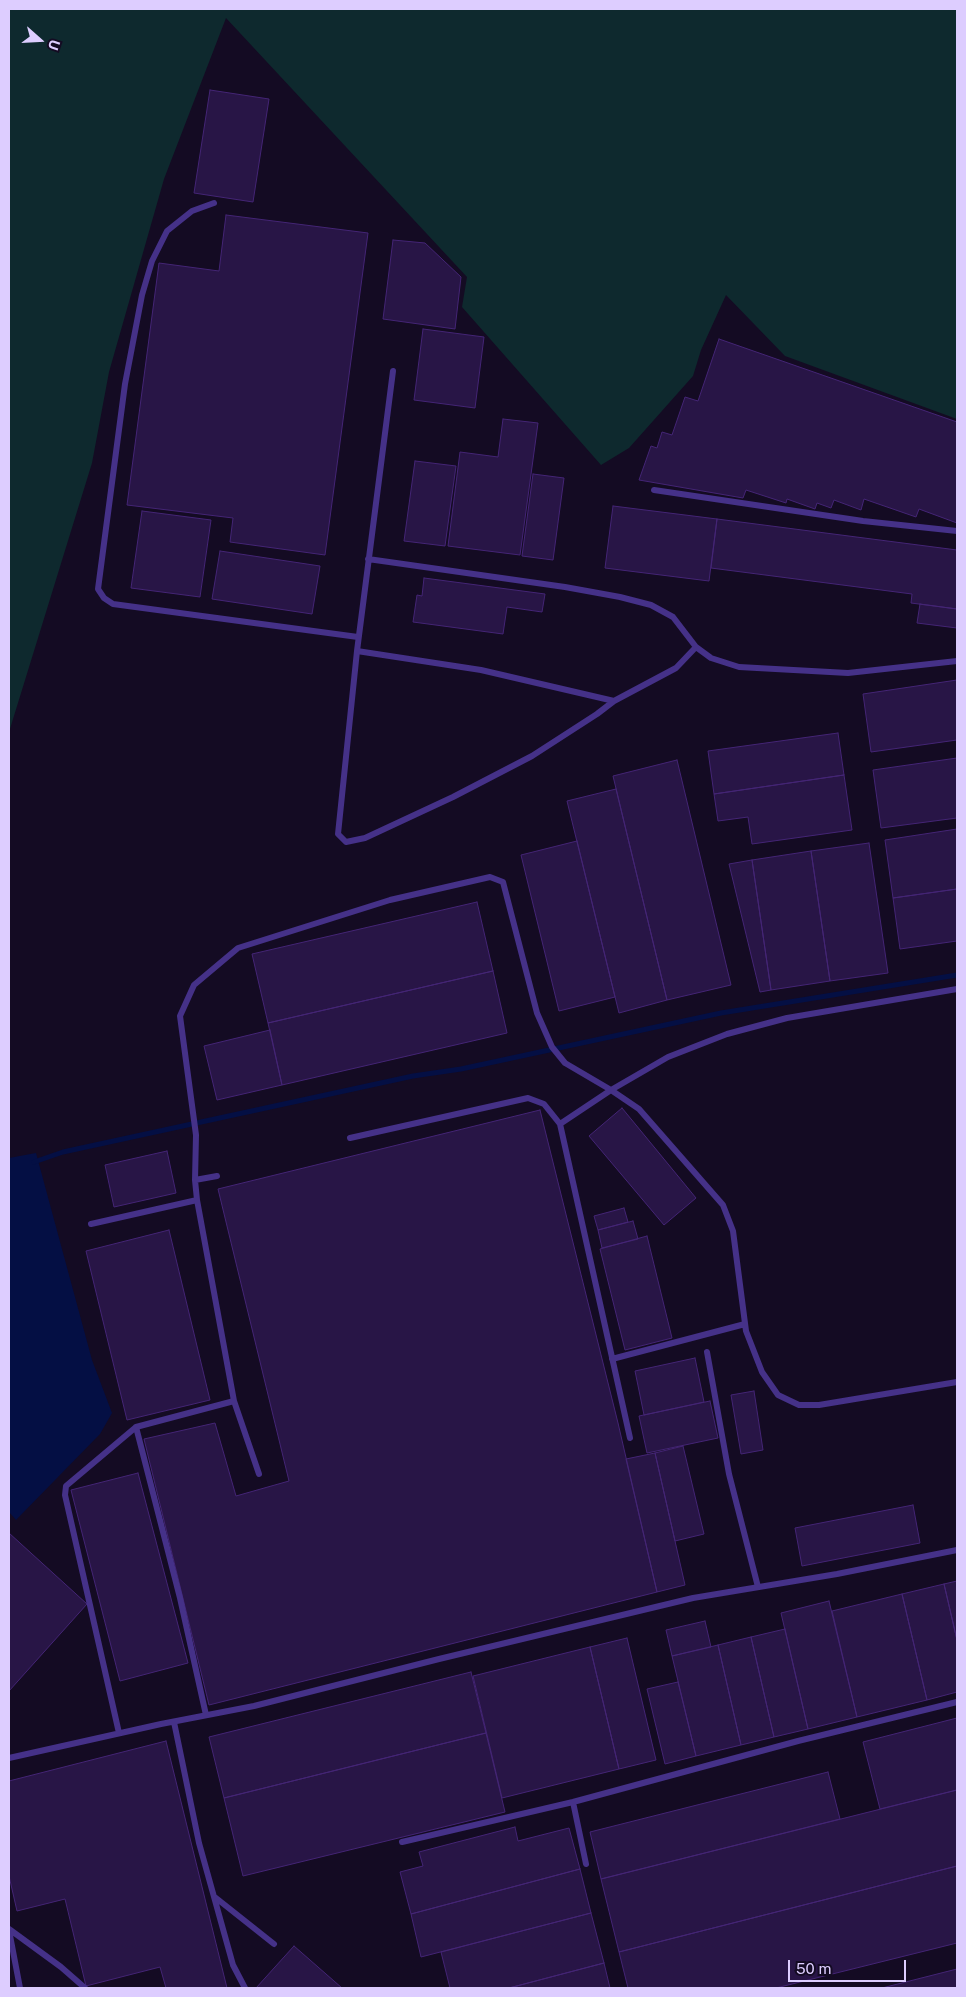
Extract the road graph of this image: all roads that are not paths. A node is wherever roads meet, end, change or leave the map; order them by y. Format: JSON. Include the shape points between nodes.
{"nodes":[{"id":1,"x":214,"y":203,"type":"dead end"},
{"id":2,"x":393,"y":371,"type":"dead end"},
{"id":3,"x":654,"y":490,"type":"dead end"},
{"id":4,"x":957,"y":531,"type":"edge"},
{"id":5,"x":368,"y":560,"type":"junction"},
{"id":6,"x":358,"y":637,"type":"junction"},
{"id":7,"x":696,"y":647,"type":"junction"},
{"id":8,"x":357,"y":651,"type":"junction"},
{"id":9,"x":957,"y":661,"type":"edge"},
{"id":10,"x":614,"y":701,"type":"junction"},
{"id":11,"x":957,"y":990,"type":"edge"},
{"id":12,"x":611,"y":1090,"type":"junction"},
{"id":13,"x":560,"y":1124,"type":"junction"},
{"id":14,"x":350,"y":1138,"type":"dead end"},
{"id":15,"x":218,"y":1176,"type":"dead end"},
{"id":16,"x":195,"y":1180,"type":"junction"},
{"id":17,"x":197,"y":1200,"type":"junction"},
{"id":18,"x":91,"y":1224,"type":"dead end"},
{"id":19,"x":745,"y":1324,"type":"junction"},
{"id":20,"x":707,"y":1352,"type":"dead end"},
{"id":21,"x":612,"y":1359,"type":"junction"},
{"id":22,"x":957,"y":1382,"type":"edge"},
{"id":23,"x":234,"y":1401,"type":"junction"},
{"id":24,"x":136,"y":1427,"type":"junction"},
{"id":25,"x":630,"y":1438,"type":"dead end"},
{"id":26,"x":259,"y":1474,"type":"dead end"},
{"id":27,"x":957,"y":1550,"type":"edge"},
{"id":28,"x":758,"y":1587,"type":"junction"},
{"id":29,"x":957,"y":1702,"type":"edge"},
{"id":30,"x":206,"y":1715,"type":"junction"},
{"id":31,"x":174,"y":1722,"type":"junction"},
{"id":32,"x":118,"y":1734,"type":"junction"},
{"id":33,"x":9,"y":1758,"type":"edge"},
{"id":34,"x":573,"y":1802,"type":"junction"},
{"id":35,"x":402,"y":1842,"type":"dead end"},
{"id":36,"x":586,"y":1864,"type":"dead end"},
{"id":37,"x":216,"y":1898,"type":"junction"},
{"id":38,"x":9,"y":1929,"type":"edge"},
{"id":39,"x":274,"y":1944,"type":"dead end"},
{"id":40,"x":20,"y":1988,"type":"edge"},
{"id":41,"x":85,"y":1988,"type":"edge"},
{"id":42,"x":245,"y":1988,"type":"edge"}],
"edges":[{"from":1,"to":6,"type":"lane","via":[[192,211],[167,231],[152,261],[125,384],[98,589],[113,604]]},
{"from":2,"to":5,"type":"lane"},
{"from":3,"to":4,"type":"lane","via":[[863,521]]},
{"from":5,"to":6,"type":"lane"},
{"from":5,"to":7,"type":"lane","via":[[565,587],[651,605],[673,617]]},
{"from":6,"to":8,"type":"lane"},
{"from":7,"to":9,"type":"lane","via":[[711,658],[739,667],[838,673]]},
{"from":7,"to":10,"type":"lane","via":[[676,668]]},
{"from":8,"to":10,"type":"lane","via":[[481,670]]},
{"from":8,"to":10,"type":"lane","via":[[338,834],[346,842],[365,838],[532,756]]},
{"from":11,"to":12,"type":"lane","via":[[787,1018],[735,1032],[668,1057]]},
{"from":12,"to":13,"type":"lane"},
{"from":12,"to":16,"type":"lane","via":[[565,1063],[552,1047],[537,1013],[503,882],[490,877],[390,900],[238,948],[194,985],[180,1016],[196,1135]]},
{"from":12,"to":19,"type":"lane","via":[[639,1109],[723,1205],[733,1231]]},
{"from":13,"to":14,"type":"lane","via":[[544,1104],[528,1098]]},
{"from":13,"to":21,"type":"lane"},
{"from":15,"to":16,"type":"lane"},
{"from":16,"to":17,"type":"lane"},
{"from":17,"to":18,"type":"lane"},
{"from":17,"to":23,"type":"lane"},
{"from":19,"to":21,"type":"lane"},
{"from":19,"to":22,"type":"lane","via":[[762,1372],[778,1395],[799,1405],[819,1405]]},
{"from":20,"to":28,"type":"lane","via":[[730,1474]]},
{"from":21,"to":25,"type":"lane"},
{"from":23,"to":24,"type":"lane"},
{"from":23,"to":26,"type":"lane"},
{"from":24,"to":30,"type":"lane"},
{"from":24,"to":32,"type":"lane","via":[[64,1491]]},
{"from":27,"to":28,"type":"lane"},
{"from":28,"to":30,"type":"lane","via":[[693,1598]]},
{"from":29,"to":34,"type":"lane"},
{"from":30,"to":31,"type":"lane"},
{"from":31,"to":32,"type":"lane"},
{"from":31,"to":37,"type":"lane","via":[[199,1843]]},
{"from":32,"to":33,"type":"lane"},
{"from":34,"to":35,"type":"lane"},
{"from":34,"to":36,"type":"lane"},
{"from":37,"to":39,"type":"lane"},
{"from":37,"to":42,"type":"lane","via":[[233,1965]]},
{"from":38,"to":40,"type":"lane"},
{"from":38,"to":41,"type":"lane"}]}
